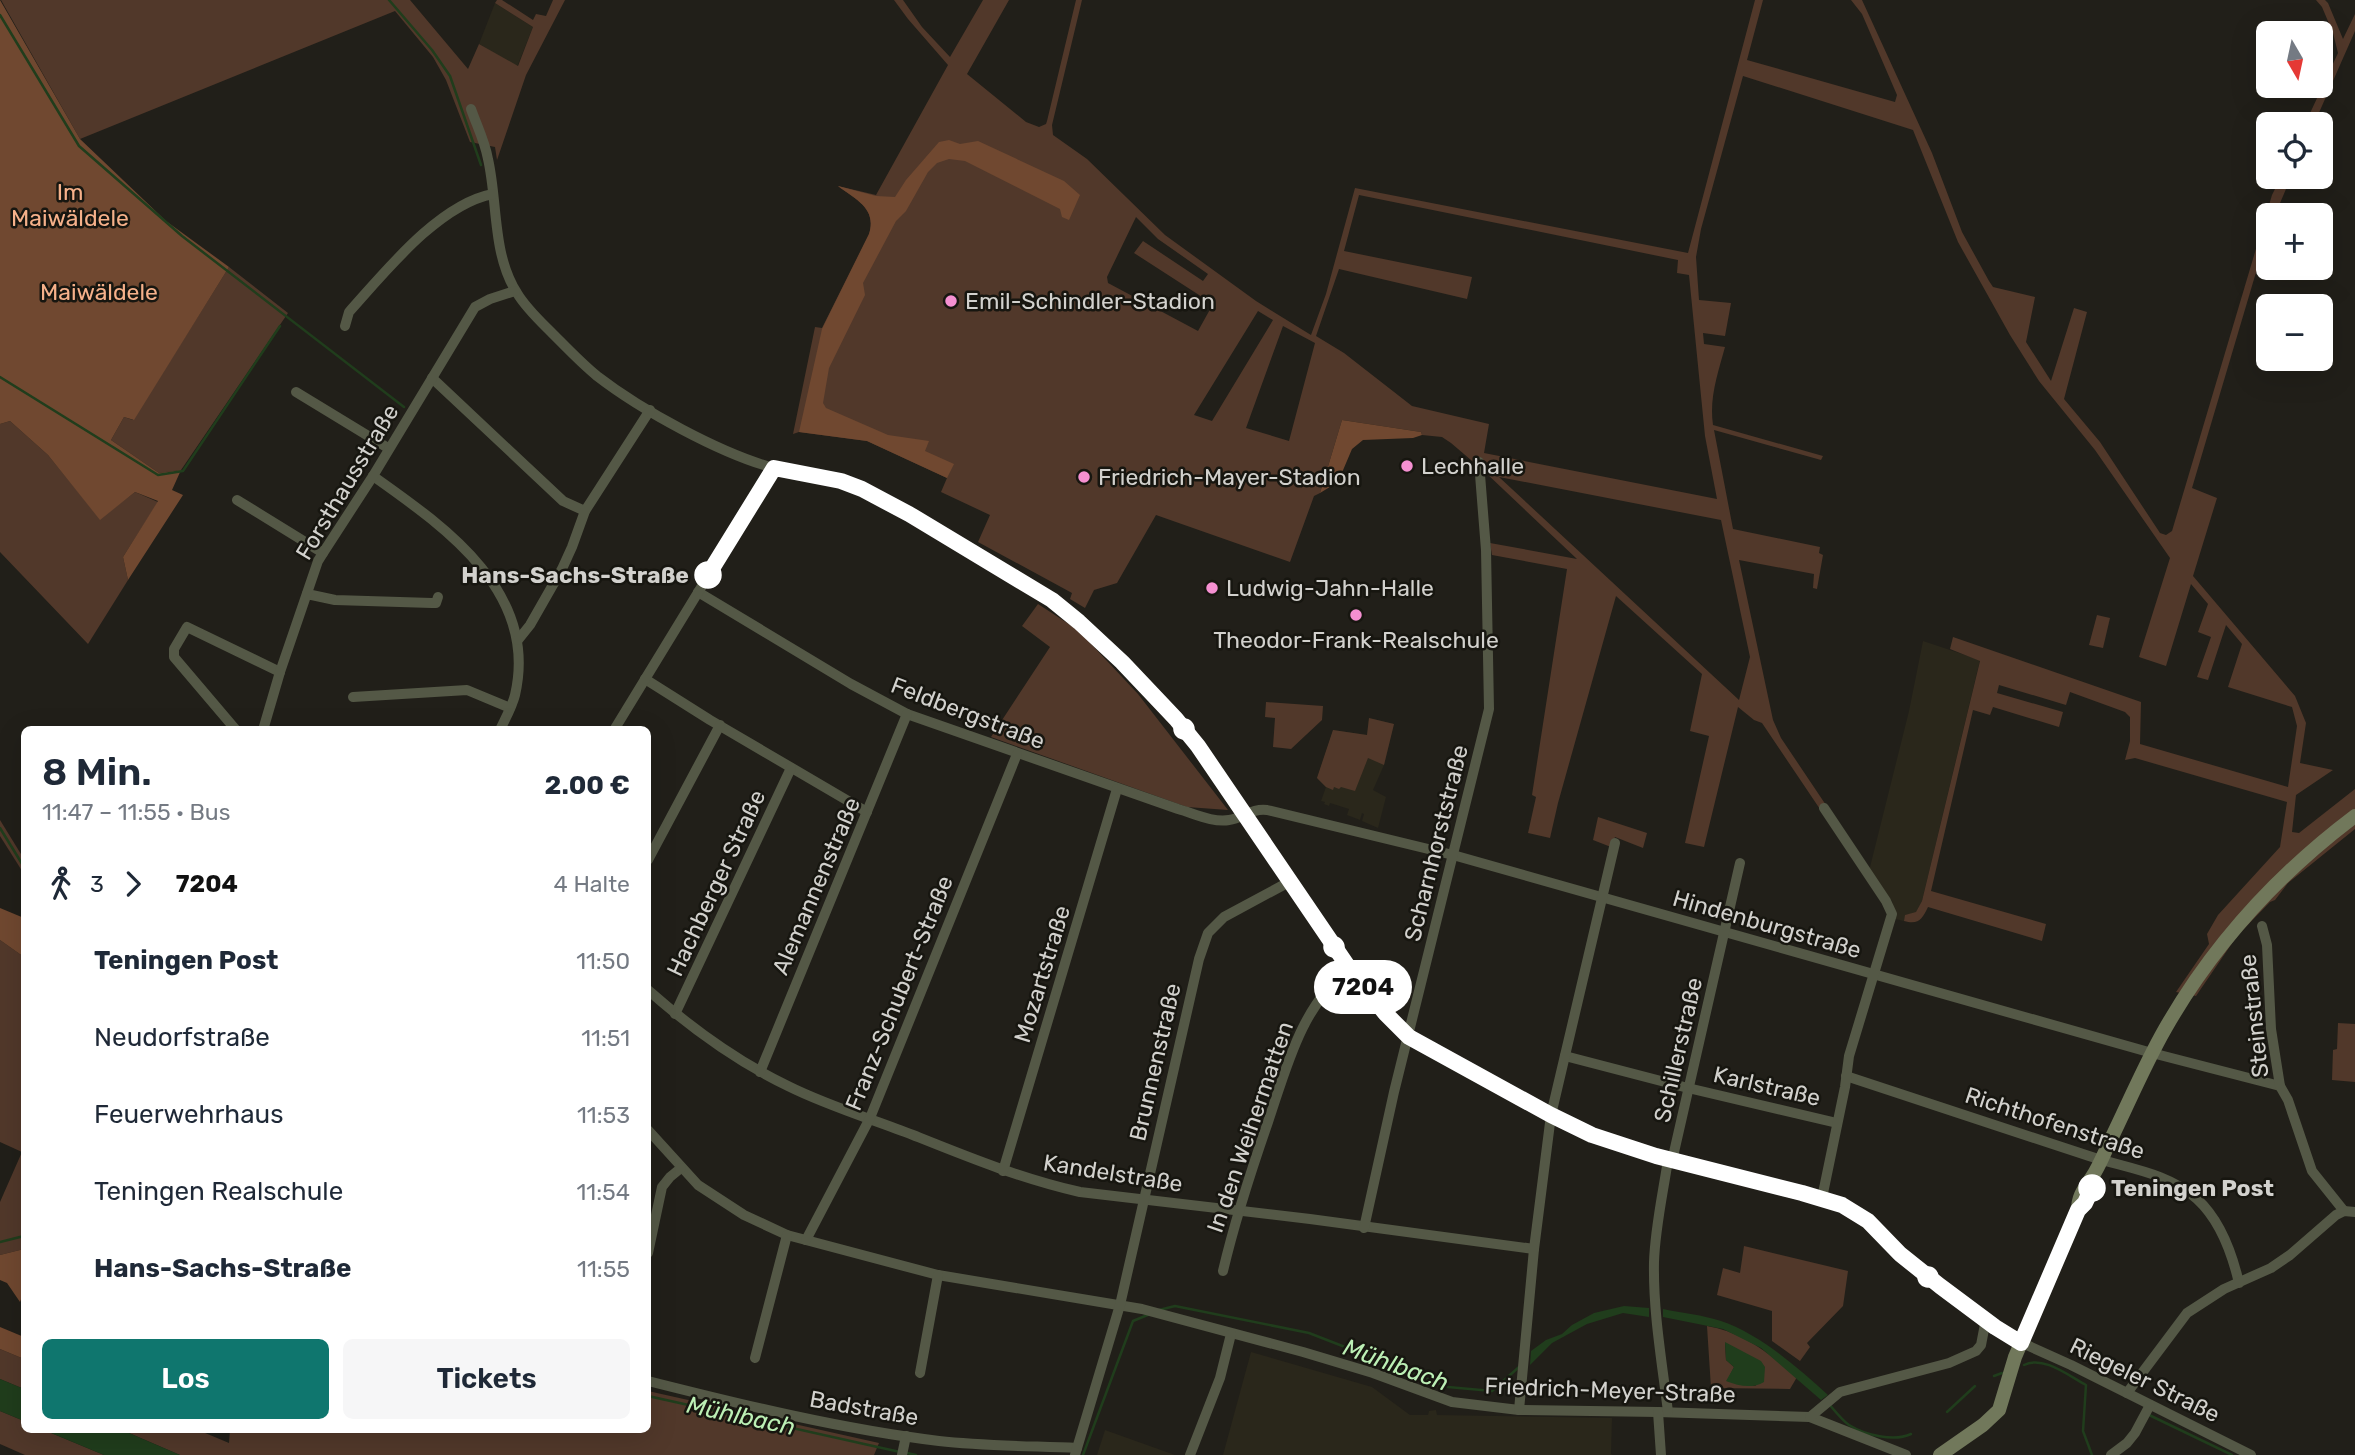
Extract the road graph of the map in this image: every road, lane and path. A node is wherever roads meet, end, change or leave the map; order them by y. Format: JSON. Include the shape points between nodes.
{"nodes":[{"id":1,"x":471,"y":109,"type":"dead end"},
{"id":2,"x":494,"y":194,"type":"junction"},
{"id":3,"x":515,"y":291,"type":"junction"},
{"id":4,"x":345,"y":326,"type":"dead end"},
{"id":5,"x":432,"y":378,"type":"junction"},
{"id":6,"x":296,"y":392,"type":"dead end"},
{"id":7,"x":650,"y":410,"type":"junction"},
{"id":8,"x":388,"y":448,"type":"junction"},
{"id":9,"x":1479,"y":462,"type":"dead end"},
{"id":10,"x":774,"y":468,"type":"junction"},
{"id":11,"x":373,"y":476,"type":"junction"},
{"id":12,"x":237,"y":500,"type":"dead end"},
{"id":13,"x":585,"y":511,"type":"junction"},
{"id":14,"x":323,"y":552,"type":"junction"},
{"id":15,"x":698,"y":592,"type":"junction"},
{"id":16,"x":307,"y":594,"type":"junction"},
{"id":17,"x":438,"y":597,"type":"dead end"},
{"id":18,"x":518,"y":640,"type":"junction"},
{"id":19,"x":280,"y":672,"type":"junction"},
{"id":20,"x":645,"y":679,"type":"junction"},
{"id":21,"x":353,"y":697,"type":"dead end"},
{"id":22,"x":510,"y":708,"type":"junction"},
{"id":23,"x":906,"y":714,"type":"junction"},
{"id":24,"x":720,"y":725,"type":"junction"},
{"id":25,"x":233,"y":726,"type":"edge"},
{"id":26,"x":264,"y":726,"type":"edge"},
{"id":27,"x":502,"y":726,"type":"edge"},
{"id":28,"x":616,"y":726,"type":"edge"},
{"id":29,"x":1017,"y":754,"type":"junction"},
{"id":30,"x":791,"y":768,"type":"junction"},
{"id":31,"x":1117,"y":789,"type":"junction"},
{"id":32,"x":1825,"y":808,"type":"dead end"},
{"id":33,"x":867,"y":812,"type":"junction"},
{"id":34,"x":1243,"y":815,"type":"junction"},
{"id":35,"x":2355,"y":816,"type":"edge"},
{"id":36,"x":1615,"y":843,"type":"dead end"},
{"id":37,"x":651,"y":854,"type":"edge"},
{"id":38,"x":1453,"y":855,"type":"junction"},
{"id":39,"x":1741,"y":863,"type":"dead end"},
{"id":40,"x":1289,"y":882,"type":"junction"},
{"id":41,"x":1603,"y":898,"type":"junction"},
{"id":42,"x":2262,"y":926,"type":"dead end"},
{"id":43,"x":1725,"y":932,"type":"junction"},
{"id":44,"x":1349,"y":968,"type":"junction"},
{"id":45,"x":1873,"y":974,"type":"junction"},
{"id":46,"x":651,"y":993,"type":"edge"},
{"id":47,"x":676,"y":1014,"type":"junction"},
{"id":48,"x":1409,"y":1037,"type":"junction"},
{"id":49,"x":2152,"y":1053,"type":"junction"},
{"id":50,"x":1565,"y":1056,"type":"junction"},
{"id":51,"x":760,"y":1072,"type":"junction"},
{"id":52,"x":1846,"y":1076,"type":"junction"},
{"id":53,"x":2280,"y":1086,"type":"junction"},
{"id":54,"x":1688,"y":1088,"type":"junction"},
{"id":55,"x":1551,"y":1115,"type":"junction"},
{"id":56,"x":870,"y":1118,"type":"junction"},
{"id":57,"x":1837,"y":1123,"type":"junction"},
{"id":58,"x":651,"y":1133,"type":"edge"},
{"id":59,"x":2101,"y":1160,"type":"junction"},
{"id":60,"x":1672,"y":1161,"type":"junction"},
{"id":61,"x":681,"y":1168,"type":"junction"},
{"id":62,"x":1003,"y":1171,"type":"junction"},
{"id":63,"x":1822,"y":1198,"type":"junction"},
{"id":64,"x":1143,"y":1199,"type":"junction"},
{"id":65,"x":1237,"y":1210,"type":"junction"},
{"id":66,"x":2349,"y":1212,"type":"edge"},
{"id":67,"x":1364,"y":1228,"type":"junction"},
{"id":68,"x":787,"y":1235,"type":"junction"},
{"id":69,"x":651,"y":1239,"type":"edge"},
{"id":70,"x":806,"y":1240,"type":"junction"},
{"id":71,"x":1534,"y":1249,"type":"junction"},
{"id":72,"x":1223,"y":1271,"type":"dead end"},
{"id":73,"x":938,"y":1275,"type":"junction"},
{"id":74,"x":2239,"y":1283,"type":"junction"},
{"id":75,"x":1120,"y":1306,"type":"junction"},
{"id":76,"x":1986,"y":1319,"type":"junction"},
{"id":77,"x":1231,"y":1334,"type":"junction"},
{"id":78,"x":2021,"y":1343,"type":"junction"},
{"id":79,"x":755,"y":1358,"type":"dead end"},
{"id":80,"x":920,"y":1373,"type":"dead end"},
{"id":81,"x":651,"y":1382,"type":"edge"},
{"id":82,"x":2127,"y":1393,"type":"junction"},
{"id":83,"x":2150,"y":1405,"type":"junction"},
{"id":84,"x":1519,"y":1410,"type":"junction"},
{"id":85,"x":1663,"y":1412,"type":"junction"},
{"id":86,"x":1810,"y":1417,"type":"junction"},
{"id":87,"x":904,"y":1446,"type":"edge"},
{"id":88,"x":1076,"y":1452,"type":"edge"},
{"id":89,"x":1190,"y":1455,"type":"edge"},
{"id":90,"x":1661,"y":1455,"type":"edge"},
{"id":91,"x":1906,"y":1455,"type":"edge"},
{"id":92,"x":1940,"y":1455,"type":"edge"},
{"id":93,"x":2111,"y":1455,"type":"edge"},
{"id":94,"x":2251,"y":1455,"type":"edge"}],
"edges":[{"from":1,"to":2,"type":"street"},
{"from":2,"to":3,"type":"street","via":[[498,239]]},
{"from":2,"to":4,"type":"street","via":[[475,197],[419,237],[349,312]]},
{"from":3,"to":5,"type":"street","name":"Forsthausstraße","via":[[475,307]]},
{"from":3,"to":7,"type":"street","name":"Riegeler Straße","via":[[597,376]]},
{"from":5,"to":8,"type":"street","name":"Forsthausstraße"},
{"from":5,"to":13,"type":"street","via":[[563,501]]},
{"from":6,"to":8,"type":"street"},
{"from":7,"to":10,"type":"street","name":"Riegeler Straße","via":[[739,456]]},
{"from":7,"to":13,"type":"street"},
{"from":8,"to":11,"type":"street","name":"Forsthausstraße"},
{"from":9,"to":38,"type":"street","name":"Scharnhorststraße","via":[[1489,709]]},
{"from":10,"to":15,"type":"street"},
{"from":10,"to":34,"type":"street","name":"Riegeler Straße","via":[[862,489],[1052,600],[1172,714]]},
{"from":11,"to":14,"type":"street","name":"Forsthausstraße"},
{"from":11,"to":18,"type":"street","via":[[435,520],[467,550],[506,605]]},
{"from":12,"to":14,"type":"street"},
{"from":13,"to":18,"type":"street","via":[[562,569]]},
{"from":14,"to":16,"type":"street","name":"Forsthausstraße"},
{"from":15,"to":20,"type":"street"},
{"from":15,"to":23,"type":"street","name":"Feldbergstraße"},
{"from":16,"to":17,"type":"street","via":[[335,600],[432,603]]},
{"from":16,"to":19,"type":"street","name":"Forsthausstraße"},
{"from":18,"to":22,"type":"street","via":[[518,677]]},
{"from":19,"to":25,"type":"street","via":[[187,627],[174,657]]},
{"from":19,"to":26,"type":"street","name":"Forsthausstraße"},
{"from":20,"to":24,"type":"street"},
{"from":20,"to":28,"type":"street"},
{"from":21,"to":22,"type":"street","via":[[467,690]]},
{"from":22,"to":27,"type":"street"},
{"from":23,"to":29,"type":"street","name":"Feldbergstraße"},
{"from":23,"to":33,"type":"street","name":"Alemannenstraße"},
{"from":24,"to":30,"type":"street"},
{"from":24,"to":37,"type":"street"},
{"from":29,"to":31,"type":"street","name":"Feldbergstraße"},
{"from":29,"to":56,"type":"street","name":"Franz-Schubert-Straße"},
{"from":30,"to":33,"type":"street"},
{"from":30,"to":47,"type":"street","name":"Hachberger Straße"},
{"from":31,"to":34,"type":"street","name":"Feldbergstraße","via":[[1219,821]]},
{"from":31,"to":62,"type":"street","name":"Mozartstraße"},
{"from":32,"to":45,"type":"street","via":[[1892,914]]},
{"from":33,"to":51,"type":"street","name":"Alemannenstraße"},
{"from":34,"to":38,"type":"street","name":"Hindenburgstraße","via":[[1267,810]]},
{"from":34,"to":40,"type":"street","name":"Riegeler Straße"},
{"from":35,"to":49,"type":"main road","via":[[2294,866],[2248,913],[2184,997]]},
{"from":36,"to":41,"type":"street"},
{"from":38,"to":41,"type":"street","name":"Hindenburgstraße"},
{"from":38,"to":48,"type":"street","name":"Scharnhorststraße"},
{"from":39,"to":43,"type":"street","name":"Schillerstraße"},
{"from":40,"to":44,"type":"street","name":"Riegeler Straße"},
{"from":40,"to":64,"type":"street","name":"Brunnenstraße","via":[[1224,917],[1208,933]]},
{"from":41,"to":43,"type":"street","name":"Hindenburgstraße"},
{"from":41,"to":50,"type":"street"},
{"from":42,"to":53,"type":"street","name":"Steinstraße"},
{"from":43,"to":45,"type":"street","name":"Hindenburgstraße"},
{"from":43,"to":54,"type":"street","name":"Schillerstraße"},
{"from":44,"to":48,"type":"street","name":"Riegeler Straße"},
{"from":44,"to":65,"type":"street","name":"In den Weihermatten","via":[[1316,1002],[1296,1039]]},
{"from":45,"to":49,"type":"street","name":"Hindenburgstraße"},
{"from":45,"to":52,"type":"street"},
{"from":46,"to":47,"type":"street","name":"Kandelstraße"},
{"from":47,"to":51,"type":"street","name":"Kandelstraße"},
{"from":48,"to":55,"type":"street","name":"Riegeler Straße"},
{"from":48,"to":67,"type":"street","name":"Scharnhorststraße"},
{"from":49,"to":53,"type":"street","name":"Hindenburgstraße"},
{"from":49,"to":59,"type":"main road"},
{"from":50,"to":54,"type":"street","name":"Karlstraße"},
{"from":50,"to":55,"type":"street"},
{"from":51,"to":56,"type":"street","name":"Kandelstraße"},
{"from":52,"to":57,"type":"street"},
{"from":52,"to":59,"type":"street","name":"Richthofenstraße"},
{"from":53,"to":66,"type":"street","name":"Steinstraße","via":[[2312,1171]]},
{"from":54,"to":57,"type":"street","name":"Karlstraße"},
{"from":54,"to":60,"type":"street","name":"Schillerstraße"},
{"from":55,"to":60,"type":"street","name":"Riegeler Straße","via":[[1592,1135]]},
{"from":55,"to":71,"type":"street"},
{"from":56,"to":62,"type":"street","name":"Kandelstraße"},
{"from":56,"to":70,"type":"street","name":"Franz-Schubert-Straße"},
{"from":57,"to":63,"type":"street"},
{"from":58,"to":61,"type":"street","name":"Friedrich-Meyer-Straße"},
{"from":59,"to":74,"type":"street","name":"Richthofenstraße","via":[[2163,1178],[2198,1200],[2228,1246]]},
{"from":59,"to":78,"type":"main road","via":[[2078,1200],[2078,1210]]},
{"from":60,"to":63,"type":"street","name":"Riegeler Straße"},
{"from":60,"to":85,"type":"street","name":"Schillerstraße","via":[[1667,1166],[1654,1262]]},
{"from":61,"to":68,"type":"street","name":"Friedrich-Meyer-Straße","via":[[744,1215]]},
{"from":61,"to":69,"type":"street","via":[[662,1187]]},
{"from":62,"to":64,"type":"street","name":"Kandelstraße","via":[[1080,1192]]},
{"from":63,"to":76,"type":"street","name":"Riegeler Straße","via":[[1868,1221],[1900,1254]]},
{"from":64,"to":65,"type":"street","name":"Kandelstraße"},
{"from":64,"to":75,"type":"street","name":"Brunnenstraße"},
{"from":65,"to":67,"type":"street","name":"Kandelstraße"},
{"from":65,"to":72,"type":"street","name":"In den Weihermatten"},
{"from":66,"to":74,"type":"street","via":[[2328,1221],[2271,1268]]},
{"from":67,"to":71,"type":"street","name":"Kandelstraße"},
{"from":68,"to":70,"type":"street","name":"Friedrich-Meyer-Straße"},
{"from":68,"to":79,"type":"street"},
{"from":70,"to":73,"type":"street","name":"Friedrich-Meyer-Straße"},
{"from":71,"to":84,"type":"street"},
{"from":73,"to":75,"type":"street","name":"Friedrich-Meyer-Straße"},
{"from":73,"to":80,"type":"street"},
{"from":74,"to":82,"type":"street","via":[[2187,1313]]},
{"from":75,"to":77,"type":"street","name":"Friedrich-Meyer-Straße"},
{"from":75,"to":88,"type":"street","name":"Brunnenstraße"},
{"from":76,"to":78,"type":"street","name":"Riegeler Straße"},
{"from":76,"to":86,"type":"street","via":[[1976,1351],[1949,1363],[1840,1392]]},
{"from":77,"to":84,"type":"street","name":"Friedrich-Meyer-Straße","via":[[1373,1373],[1452,1402]]},
{"from":77,"to":89,"type":"street","via":[[1220,1378]]},
{"from":78,"to":82,"type":"street","name":"Riegeler Straße"},
{"from":78,"to":92,"type":"main road","via":[[1999,1410]]},
{"from":81,"to":87,"type":"street","name":"Badstraße"},
{"from":82,"to":83,"type":"street","name":"Riegeler Straße"},
{"from":83,"to":93,"type":"street","via":[[2135,1433]]},
{"from":83,"to":94,"type":"street","name":"Riegeler Straße"},
{"from":84,"to":85,"type":"street","name":"Friedrich-Meyer-Straße"},
{"from":85,"to":86,"type":"street","name":"Friedrich-Meyer-Straße"},
{"from":85,"to":90,"type":"street","name":"Schillerstraße"},
{"from":86,"to":91,"type":"street","name":"Friedrich-Meyer-Straße"},
{"from":87,"to":88,"type":"street","name":"Badstraße","via":[[942,1441]]}]}
